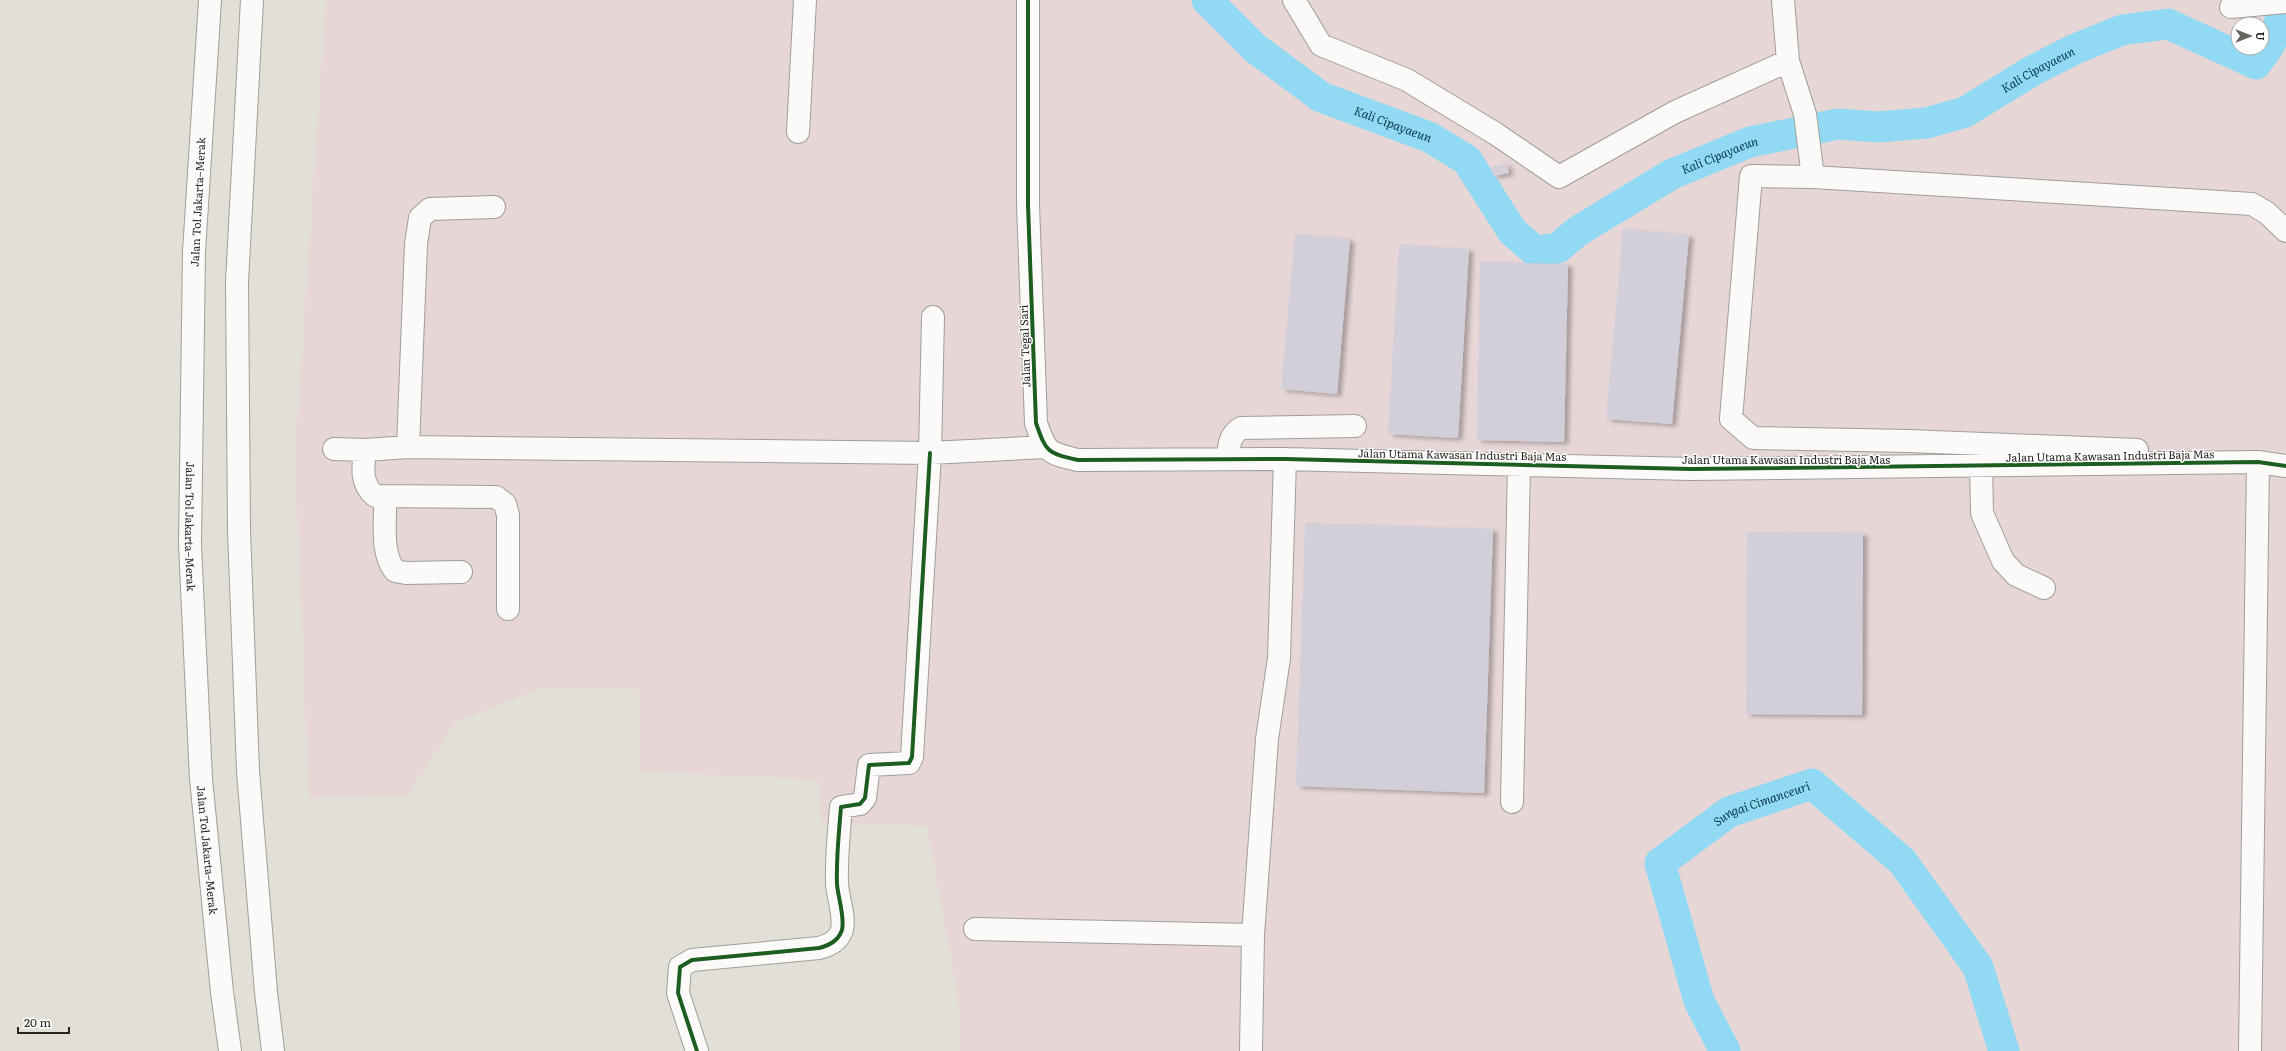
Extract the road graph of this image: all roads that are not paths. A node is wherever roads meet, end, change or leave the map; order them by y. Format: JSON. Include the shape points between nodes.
{"nodes":[{"id":1,"x":210,"y":0,"type":"edge"},
{"id":2,"x":252,"y":0,"type":"edge"},
{"id":3,"x":805,"y":0,"type":"edge"},
{"id":4,"x":1028,"y":0,"type":"edge"},
{"id":5,"x":1294,"y":0,"type":"edge"},
{"id":6,"x":1783,"y":0,"type":"edge"},
{"id":7,"x":2286,"y":2,"type":"edge"},
{"id":8,"x":2231,"y":7,"type":"dead end"},
{"id":9,"x":1788,"y":61,"type":"junction"},
{"id":10,"x":798,"y":132,"type":"dead end"},
{"id":11,"x":1813,"y":177,"type":"junction"},
{"id":12,"x":494,"y":207,"type":"dead end"},
{"id":13,"x":2286,"y":230,"type":"edge"},
{"id":14,"x":933,"y":316,"type":"dead end"},
{"id":15,"x":1355,"y":426,"type":"dead end"},
{"id":16,"x":408,"y":447,"type":"junction"},
{"id":17,"x":1045,"y":447,"type":"junction"},
{"id":18,"x":334,"y":449,"type":"dead end"},
{"id":19,"x":365,"y":450,"type":"junction"},
{"id":20,"x":930,"y":453,"type":"junction"},
{"id":21,"x":2286,"y":456,"type":"edge"},
{"id":22,"x":1228,"y":459,"type":"junction"},
{"id":23,"x":1285,"y":459,"type":"junction"},
{"id":24,"x":2258,"y":462,"type":"junction"},
{"id":25,"x":1518,"y":464,"type":"junction"},
{"id":26,"x":1981,"y":466,"type":"junction"},
{"id":27,"x":2286,"y":466,"type":"edge"},
{"id":28,"x":385,"y":498,"type":"junction"},
{"id":29,"x":461,"y":572,"type":"dead end"},
{"id":30,"x":2044,"y":588,"type":"dead end"},
{"id":31,"x":508,"y":609,"type":"dead end"},
{"id":32,"x":1512,"y":802,"type":"dead end"},
{"id":33,"x":975,"y":928,"type":"dead end"},
{"id":34,"x":1253,"y":935,"type":"junction"},
{"id":35,"x":230,"y":1051,"type":"edge"},
{"id":36,"x":273,"y":1051,"type":"edge"},
{"id":37,"x":697,"y":1051,"type":"edge"},
{"id":38,"x":1251,"y":1051,"type":"edge"},
{"id":39,"x":2250,"y":1051,"type":"edge"}],
"edges":[{"from":1,"to":35,"type":"main road","name":"Jalan Tol Jakarta–Merak","via":[[194,252],[190,545],[201,779]]},
{"from":2,"to":36,"type":"main road","via":[[237,282],[239,530],[248,771]]},
{"from":3,"to":10,"type":"main road"},
{"from":4,"to":17,"type":"main road","name":"Jalan Tegal Sari","via":[[1028,205],[1034,384],[1036,423]]},
{"from":5,"to":9,"type":"main road","via":[[1321,45],[1407,80],[1496,134],[1559,177],[1675,112]]},
{"from":6,"to":9,"type":"main road"},
{"from":7,"to":8,"type":"main road"},
{"from":9,"to":11,"type":"main road","via":[[1805,114]]},
{"from":11,"to":13,"type":"main road","via":[[2252,204]]},
{"from":11,"to":21,"type":"main road","via":[[1751,176],[1731,419],[1753,438],[1909,441]]},
{"from":12,"to":16,"type":"main road","via":[[430,209],[420,218],[416,244]]},
{"from":14,"to":20,"type":"main road"},
{"from":15,"to":22,"type":"main road","via":[[1241,428],[1234,432],[1229,443]]},
{"from":16,"to":19,"type":"main road"},
{"from":16,"to":20,"type":"main road"},
{"from":17,"to":20,"type":"main road"},
{"from":17,"to":22,"type":"main road","via":[[1060,456],[1078,460]]},
{"from":18,"to":19,"type":"main road"},
{"from":19,"to":28,"type":"main road","via":[[364,482],[375,496]]},
{"from":20,"to":37,"type":"main road","via":[[912,758],[909,763],[898,765],[869,765],[865,798],[860,804],[840,807],[837,862],[843,921],[841,931],[830,945],[692,960],[680,968],[678,993]]},
{"from":22,"to":23,"type":"main road"},
{"from":23,"to":25,"type":"main road","name":"Jalan Utama Kawasan Industri Baja Mas"},
{"from":23,"to":34,"type":"main road","via":[[1279,658],[1267,739]]},
{"from":24,"to":26,"type":"main road","name":"Jalan Utama Kawasan Industri Baja Mas"},
{"from":24,"to":27,"type":"main road","name":"Jalan Utama Kawasan Industri Baja Mas"},
{"from":24,"to":39,"type":"main road"},
{"from":25,"to":26,"type":"main road","name":"Jalan Utama Kawasan Industri Baja Mas","via":[[1691,469]]},
{"from":25,"to":32,"type":"main road"},
{"from":26,"to":30,"type":"main road","via":[[1982,513],[2004,561],[2016,574]]},
{"from":28,"to":29,"type":"main road","via":[[386,553],[395,570]]},
{"from":28,"to":31,"type":"main road","via":[[496,497],[505,504],[508,515]]},
{"from":33,"to":34,"type":"main road"},
{"from":34,"to":38,"type":"main road"}]}
